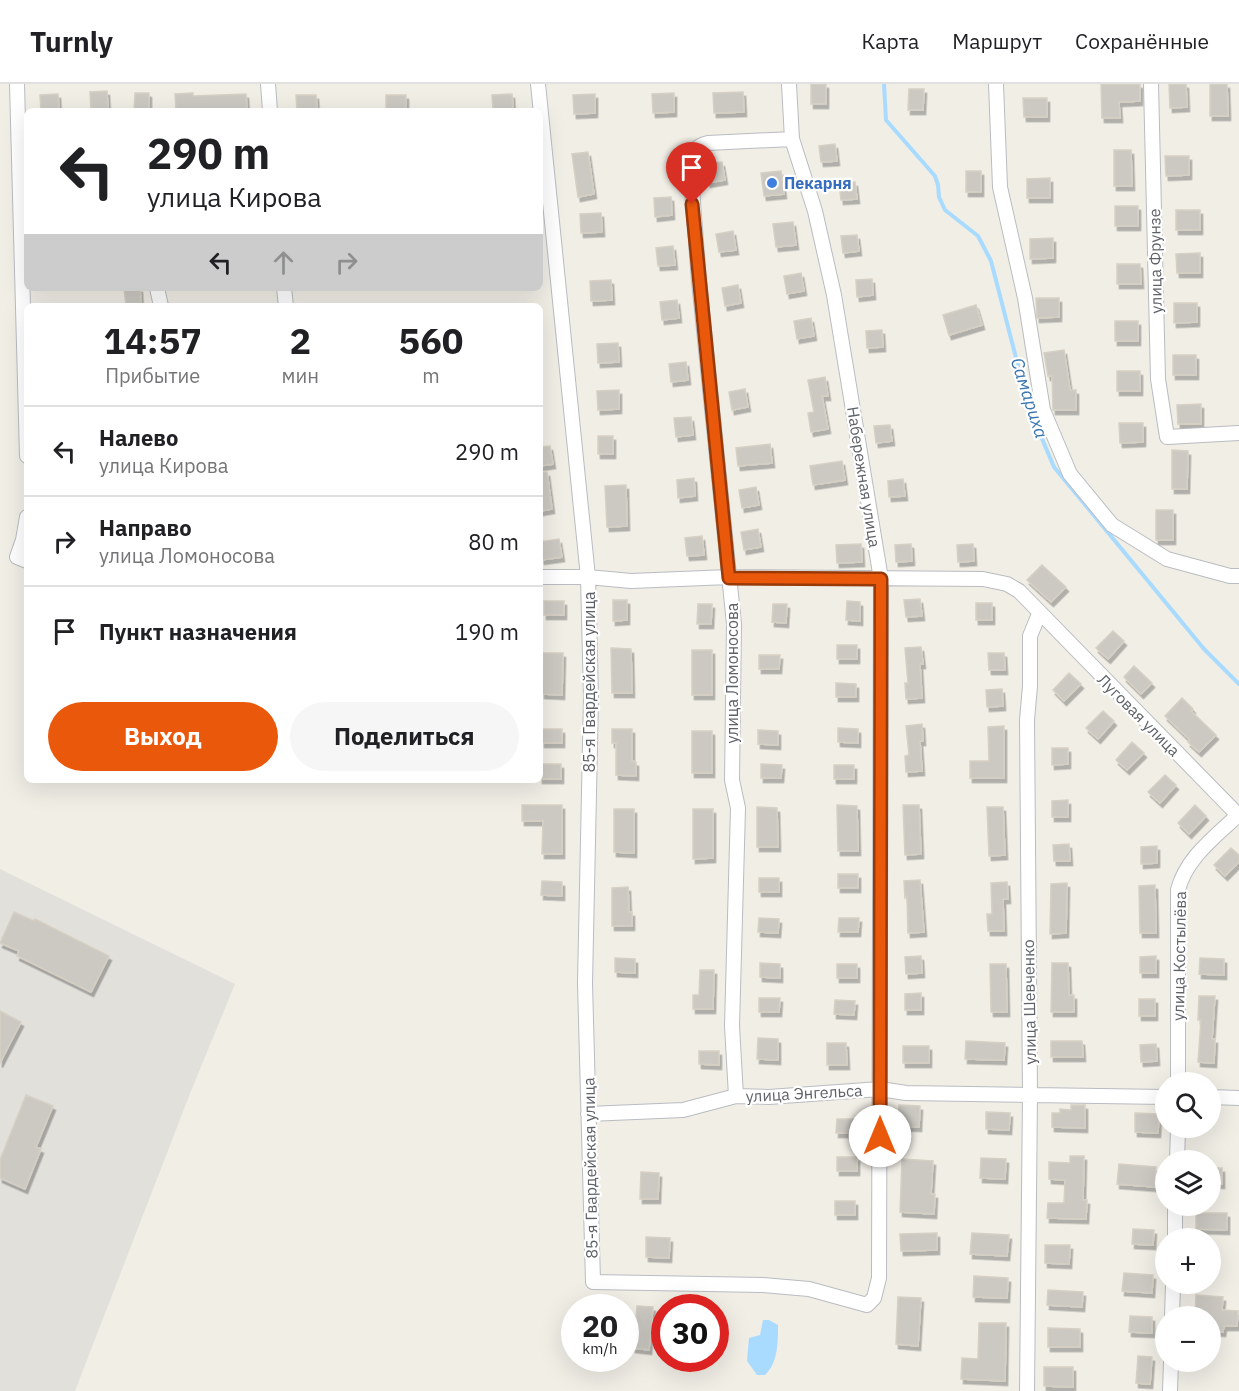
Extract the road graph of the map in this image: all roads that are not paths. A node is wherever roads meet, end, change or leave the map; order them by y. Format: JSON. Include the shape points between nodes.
{"nodes":[{"id":1,"x":17,"y":84,"type":"edge"},
{"id":2,"x":268,"y":84,"type":"edge"},
{"id":3,"x":538,"y":84,"type":"edge"},
{"id":4,"x":789,"y":84,"type":"edge"},
{"id":5,"x":996,"y":84,"type":"edge"},
{"id":6,"x":1151,"y":84,"type":"edge"},
{"id":7,"x":270,"y":108,"type":"edge"},
{"id":8,"x":540,"y":108,"type":"edge"},
{"id":9,"x":543,"y":133,"type":"edge"},
{"id":10,"x":792,"y":139,"type":"junction"},
{"id":11,"x":24,"y":344,"type":"edge"},
{"id":12,"x":1239,"y":433,"type":"edge"},
{"id":13,"x":24,"y":534,"type":"edge"},
{"id":14,"x":22,"y":559,"type":"edge"},
{"id":15,"x":1235,"y":576,"type":"edge"},
{"id":16,"x":543,"y":577,"type":"edge"},
{"id":17,"x":588,"y":577,"type":"junction"},
{"id":18,"x":729,"y":578,"type":"junction"},
{"id":19,"x":881,"y":579,"type":"junction"},
{"id":20,"x":1038,"y":614,"type":"junction"},
{"id":21,"x":1238,"y":816,"type":"edge"},
{"id":22,"x":1178,"y":1072,"type":"edge"},
{"id":23,"x":880,"y":1089,"type":"junction"},
{"id":24,"x":1030,"y":1095,"type":"junction"},
{"id":25,"x":736,"y":1096,"type":"junction"},
{"id":26,"x":1155,"y":1096,"type":"edge"},
{"id":27,"x":1221,"y":1097,"type":"edge"},
{"id":28,"x":1239,"y":1098,"type":"edge"},
{"id":29,"x":588,"y":1114,"type":"junction"},
{"id":30,"x":592,"y":1282,"type":"joint"},
{"id":31,"x":1171,"y":1372,"type":"edge"},
{"id":32,"x":1027,"y":1391,"type":"edge"},
{"id":33,"x":1170,"y":1391,"type":"edge"}],
"edges":[{"from":1,"to":11,"type":"street"},
{"from":2,"to":7,"type":"street"},
{"from":3,"to":8,"type":"street","name":"85-я Гвардейская улица"},
{"from":4,"to":10,"type":"street","name":"Набережная улица"},
{"from":5,"to":15,"type":"street","via":[[1000,187],[1025,298],[1043,410],[1070,474],[1112,525],[1167,559]]},
{"from":6,"to":12,"type":"street","name":"улица Фрунзе","via":[[1158,379],[1167,437]]},
{"from":9,"to":17,"type":"street","name":"85-я Гвардейская улица"},
{"from":10,"to":18,"type":"street","name":"улица Ломоносова","via":[[708,142],[698,146],[690,163]]},
{"from":10,"to":19,"type":"street","name":"Набережная улица","via":[[815,212],[834,295]]},
{"from":13,"to":14,"type":"street"},
{"from":16,"to":17,"type":"street","name":"Луговая улица"},
{"from":17,"to":18,"type":"street","name":"Луговая улица","via":[[631,581]]},
{"from":17,"to":29,"type":"street","name":"85-я Гвардейская улица"},
{"from":18,"to":19,"type":"street","name":"Луговая улица"},
{"from":18,"to":25,"type":"street","name":"улица Ломоносова","via":[[734,624],[732,780],[738,808],[732,1026]]},
{"from":19,"to":20,"type":"street","name":"Луговая улица","via":[[983,579],[1007,584],[1019,591]]},
{"from":19,"to":23,"type":"street","name":"Набережная улица"},
{"from":20,"to":21,"type":"street","name":"Луговая улица"},
{"from":20,"to":24,"type":"street","name":"улица Шевченко","via":[[1030,636],[1027,720]]},
{"from":21,"to":22,"type":"street","name":"улица Костылёва","via":[[1190,862],[1178,890]]},
{"from":23,"to":24,"type":"street","name":"улица Энгельса"},
{"from":23,"to":25,"type":"street","name":"улица Энгельса"},
{"from":23,"to":30,"type":"street","name":"Набережная улица","via":[[879,1278],[874,1298],[867,1305],[829,1294],[763,1285]]},
{"from":24,"to":26,"type":"street","name":"улица Энгельса"},
{"from":24,"to":32,"type":"street","name":"улица Шевченко"},
{"from":25,"to":29,"type":"street","name":"улица Энгельса","via":[[683,1110]]},
{"from":27,"to":28,"type":"street"},
{"from":29,"to":30,"type":"street","name":"85-я Гвардейская улица"},
{"from":31,"to":33,"type":"street"}]}
